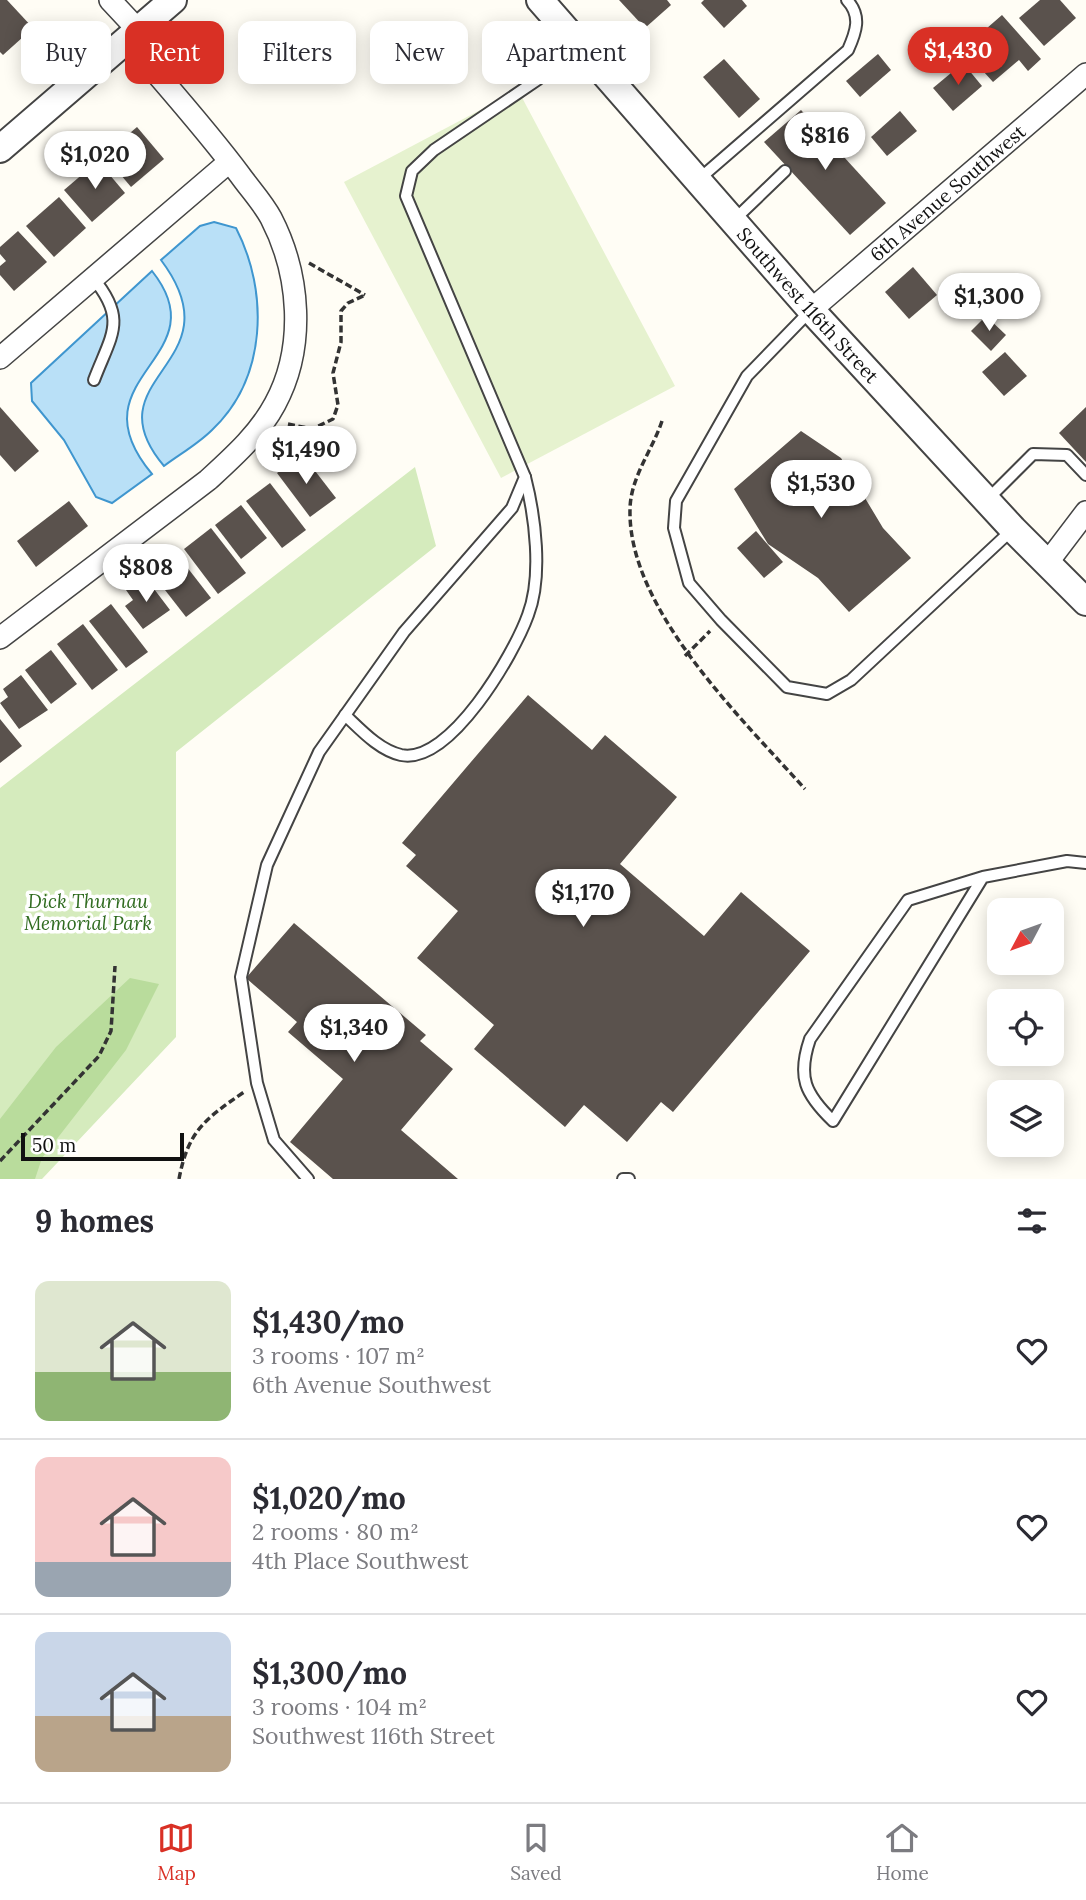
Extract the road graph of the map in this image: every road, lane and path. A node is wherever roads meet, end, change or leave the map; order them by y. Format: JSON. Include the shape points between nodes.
{"nodes":[{"id":1,"x":110,"y":0,"type":"edge"},
{"id":2,"x":173,"y":0,"type":"edge"},
{"id":3,"x":540,"y":0,"type":"edge"},
{"id":4,"x":847,"y":0,"type":"edge"},
{"id":5,"x":149,"y":21,"type":"edge"},
{"id":6,"x":558,"y":21,"type":"edge"},
{"id":7,"x":125,"y":23,"type":"edge"},
{"id":8,"x":125,"y":42,"type":"edge"},
{"id":9,"x":1086,"y":74,"type":"edge"},
{"id":10,"x":170,"y":84,"type":"edge"},
{"id":11,"x":531,"y":84,"type":"edge"},
{"id":12,"x":613,"y":84,"type":"edge"},
{"id":13,"x":0,"y":149,"type":"edge"},
{"id":14,"x":229,"y":162,"type":"junction"},
{"id":15,"x":785,"y":171,"type":"dead end"},
{"id":16,"x":698,"y":180,"type":"junction"},
{"id":17,"x":733,"y":221,"type":"junction"},
{"id":18,"x":285,"y":250,"type":"junction"},
{"id":19,"x":93,"y":278,"type":"junction"},
{"id":20,"x":811,"y":310,"type":"junction"},
{"id":21,"x":0,"y":358,"type":"edge"},
{"id":22,"x":94,"y":380,"type":"dead end"},
{"id":23,"x":272,"y":407,"type":"junction"},
{"id":24,"x":662,"y":421,"type":"dead end"},
{"id":25,"x":1086,"y":475,"type":"edge"},
{"id":26,"x":525,"y":477,"type":"junction"},
{"id":27,"x":986,"y":500,"type":"junction"},
{"id":28,"x":1086,"y":512,"type":"edge"},
{"id":29,"x":1013,"y":529,"type":"junction"},
{"id":30,"x":1048,"y":562,"type":"junction"},
{"id":31,"x":1086,"y":602,"type":"edge"},
{"id":32,"x":721,"y":620,"type":"junction"},
{"id":33,"x":0,"y":638,"type":"edge"},
{"id":34,"x":687,"y":654,"type":"junction"},
{"id":35,"x":345,"y":715,"type":"junction"},
{"id":36,"x":805,"y":789,"type":"dead end"},
{"id":37,"x":1086,"y":863,"type":"edge"},
{"id":38,"x":983,"y":877,"type":"junction"},
{"id":39,"x":115,"y":966,"type":"dead end"},
{"id":40,"x":257,"y":1083,"type":"junction"},
{"id":41,"x":0,"y":1161,"type":"edge"},
{"id":42,"x":179,"y":1179,"type":"edge"},
{"id":43,"x":308,"y":1179,"type":"edge"},
{"id":44,"x":623,"y":1179,"type":"edge"},
{"id":45,"x":629,"y":1179,"type":"edge"}],
"edges":[{"from":1,"to":7,"type":"street"},
{"from":2,"to":5,"type":"street"},
{"from":3,"to":6,"type":"street","name":"Southwest 116th Street"},
{"from":4,"to":16,"type":"lane","via":[[855,8],[857,20],[848,50]]},
{"from":8,"to":13,"type":"street"},
{"from":9,"to":20,"type":"street","name":"6th Avenue Southwest"},
{"from":10,"to":14,"type":"street"},
{"from":11,"to":26,"type":"lane","via":[[434,150],[412,171],[406,196]]},
{"from":12,"to":16,"type":"street","name":"Southwest 116th Street"},
{"from":14,"to":18,"type":"street","via":[[271,217]]},
{"from":14,"to":19,"type":"street"},
{"from":15,"to":17,"type":"lane"},
{"from":16,"to":17,"type":"street","name":"Southwest 116th Street"},
{"from":17,"to":20,"type":"street","name":"Southwest 116th Street"},
{"from":18,"to":23,"type":"street","via":[[295,290],[296,326],[290,361]]},
{"from":18,"to":23,"type":"path","via":[[365,295],[341,312],[341,342],[333,373],[338,405],[333,419],[312,429],[291,426]]},
{"from":19,"to":21,"type":"street"},
{"from":19,"to":22,"type":"lane","via":[[116,315]]},
{"from":20,"to":27,"type":"street","name":"Southwest 116th Street"},
{"from":20,"to":32,"type":"lane","via":[[747,376],[676,502],[674,528],[689,583]]},
{"from":23,"to":33,"type":"street","via":[[243,446],[208,480]]},
{"from":24,"to":34,"type":"path","via":[[633,485],[630,510],[641,574]]},
{"from":25,"to":27,"type":"lane","via":[[1067,455],[1033,454]]},
{"from":26,"to":35,"type":"lane","via":[[512,508],[404,632]]},
{"from":26,"to":35,"type":"lane","via":[[536,563],[531,601],[529,614],[495,679],[452,733],[429,751],[404,755],[389,750]]},
{"from":27,"to":29,"type":"street","name":"Southwest 116th Street"},
{"from":28,"to":30,"type":"street"},
{"from":29,"to":30,"type":"street","name":"Southwest 116th Street"},
{"from":29,"to":32,"type":"lane","via":[[851,680],[827,694],[787,687]]},
{"from":30,"to":31,"type":"street","name":"Southwest 116th Street"},
{"from":32,"to":34,"type":"path"},
{"from":34,"to":36,"type":"path"},
{"from":35,"to":40,"type":"lane","via":[[319,752],[267,865],[241,977]]},
{"from":37,"to":38,"type":"lane","via":[[1067,861]]},
{"from":38,"to":38,"type":"lane","via":[[908,900],[810,1039],[802,1063],[810,1098],[833,1121]]},
{"from":39,"to":41,"type":"path","via":[[111,1031],[99,1056]]},
{"from":40,"to":42,"type":"path","via":[[213,1114],[185,1147]]},
{"from":40,"to":43,"type":"lane","via":[[274,1140]]},
{"from":44,"to":45,"type":"lane"}]}
